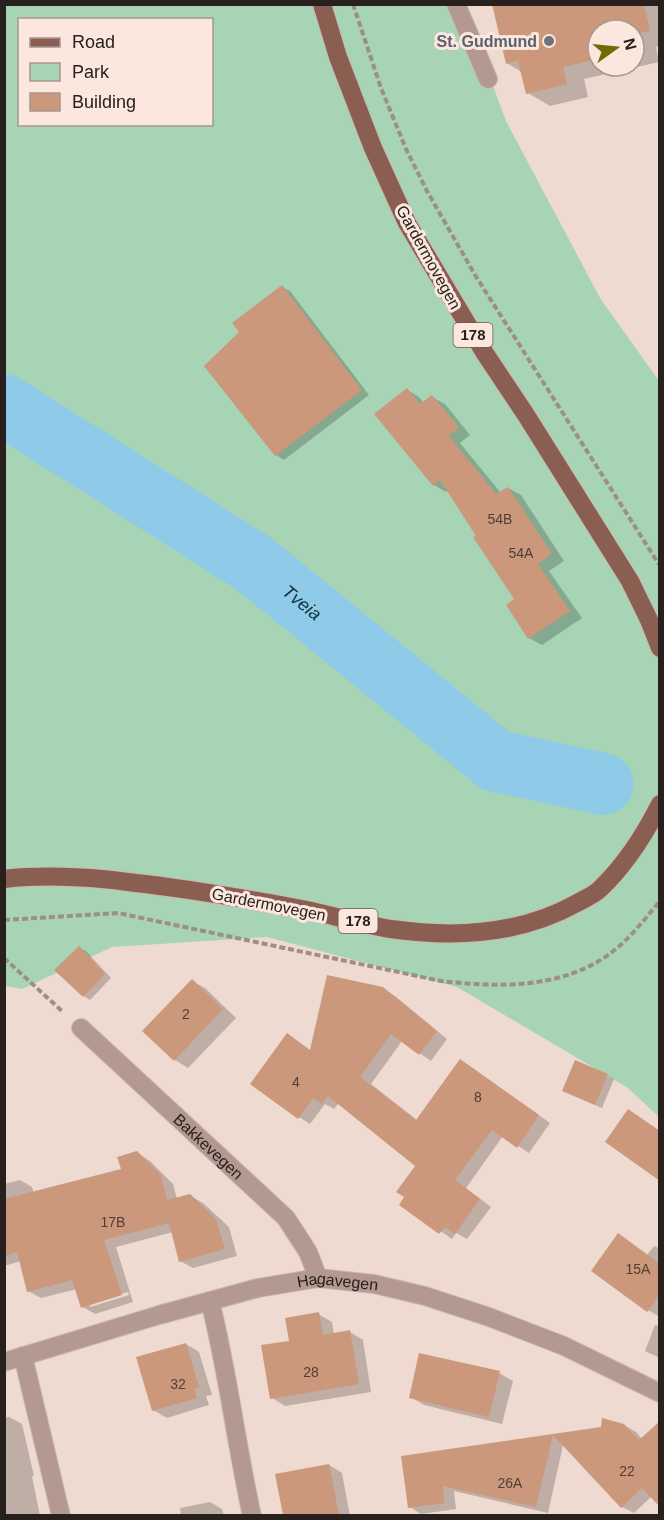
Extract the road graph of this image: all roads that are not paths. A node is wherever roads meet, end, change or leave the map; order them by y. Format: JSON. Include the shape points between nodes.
{"nodes":[{"id":1,"x":322,"y":4,"type":"edge"},
{"id":2,"x":456,"y":4,"type":"edge"},
{"id":3,"x":488,"y":80,"type":"dead end"},
{"id":4,"x":660,"y":648,"type":"edge"},
{"id":5,"x":660,"y":804,"type":"edge"},
{"id":6,"x":4,"y":879,"type":"edge"},
{"id":7,"x":81,"y":1028,"type":"road end"},
{"id":8,"x":318,"y":1278,"type":"junction"},
{"id":9,"x":210,"y":1301,"type":"junction"},
{"id":10,"x":23,"y":1356,"type":"junction"},
{"id":11,"x":4,"y":1362,"type":"edge"},
{"id":12,"x":659,"y":1393,"type":"edge"},
{"id":13,"x":61,"y":1515,"type":"edge"},
{"id":14,"x":252,"y":1515,"type":"edge"}],
"edges":[{"from":1,"to":4,"type":"main road","name":"Gardermovegen","number":"178","via":[[369,138],[407,223],[630,581]]},
{"from":2,"to":3,"type":"street"},
{"from":5,"to":6,"type":"main road","name":"Gardermovegen","number":"178","via":[[629,858],[598,891],[543,918],[478,933],[390,929],[196,890],[88,877]]},
{"from":7,"to":8,"type":"street","name":"Bakkevegen","via":[[286,1218],[308,1252]]},
{"from":8,"to":9,"type":"street","name":"Hagavegen"},
{"from":8,"to":12,"type":"street","name":"Hagavegen","via":[[374,1284],[468,1310],[564,1346]]},
{"from":9,"to":10,"type":"street","name":"Hagavegen"},
{"from":9,"to":14,"type":"street"},
{"from":10,"to":11,"type":"street","name":"Hagavegen"},
{"from":10,"to":13,"type":"street"}]}
